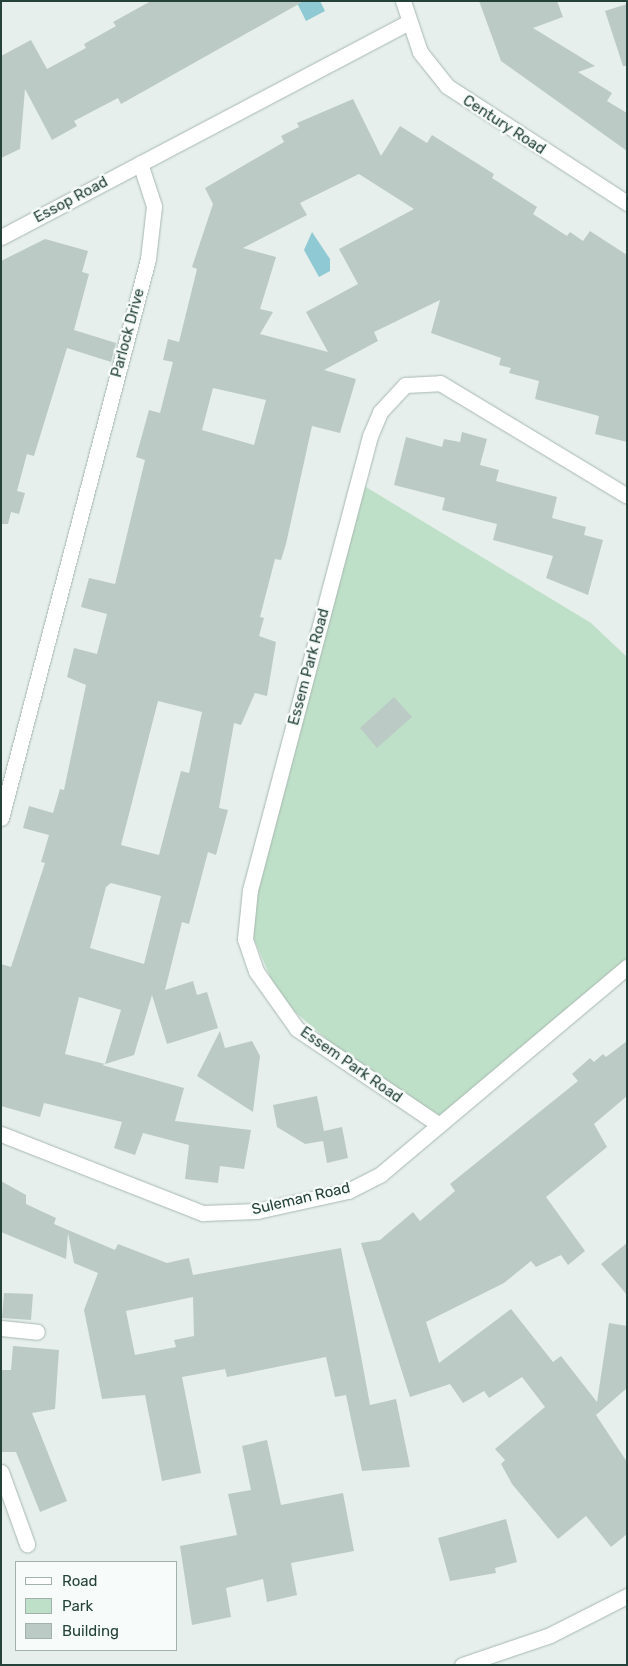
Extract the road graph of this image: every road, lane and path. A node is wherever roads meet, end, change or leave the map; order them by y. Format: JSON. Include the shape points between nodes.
{"nodes":[{"id":1,"x":403,"y":1,"type":"edge"},
{"id":2,"x":409,"y":22,"type":"junction"},
{"id":3,"x":140,"y":163,"type":"junction"},
{"id":4,"x":627,"y":202,"type":"edge"},
{"id":5,"x":1,"y":236,"type":"edge"},
{"id":6,"x":627,"y":496,"type":"edge"},
{"id":7,"x":1,"y":818,"type":"edge"},
{"id":8,"x":627,"y":967,"type":"edge"},
{"id":9,"x":438,"y":1124,"type":"junction"},
{"id":10,"x":1,"y":1134,"type":"edge"},
{"id":11,"x":1,"y":1328,"type":"edge"},
{"id":12,"x":37,"y":1332,"type":"dead end"},
{"id":13,"x":1,"y":1472,"type":"edge"},
{"id":14,"x":27,"y":1544,"type":"dead end"},
{"id":15,"x":627,"y":1596,"type":"edge"},
{"id":16,"x":462,"y":1665,"type":"edge"}],
"edges":[{"from":1,"to":2,"type":"street"},
{"from":2,"to":3,"type":"street"},
{"from":2,"to":4,"type":"street","name":"Century Road","via":[[420,52],[447,86]]},
{"from":3,"to":5,"type":"street","name":"Essop Road"},
{"from":3,"to":7,"type":"street","name":"Parlock Drive","via":[[154,206],[148,259]]},
{"from":6,"to":9,"type":"street","name":"Essem Park Road","via":[[440,383],[405,385],[380,412],[370,436],[250,890],[245,938],[256,972],[297,1029]]},
{"from":8,"to":9,"type":"street","name":"Suleman Road"},
{"from":9,"to":10,"type":"street","name":"Suleman Road","via":[[381,1174],[348,1191],[228,1214],[188,1210]]},
{"from":11,"to":12,"type":"street"},
{"from":13,"to":14,"type":"street"},
{"from":15,"to":16,"type":"street","via":[[550,1635]]}]}
